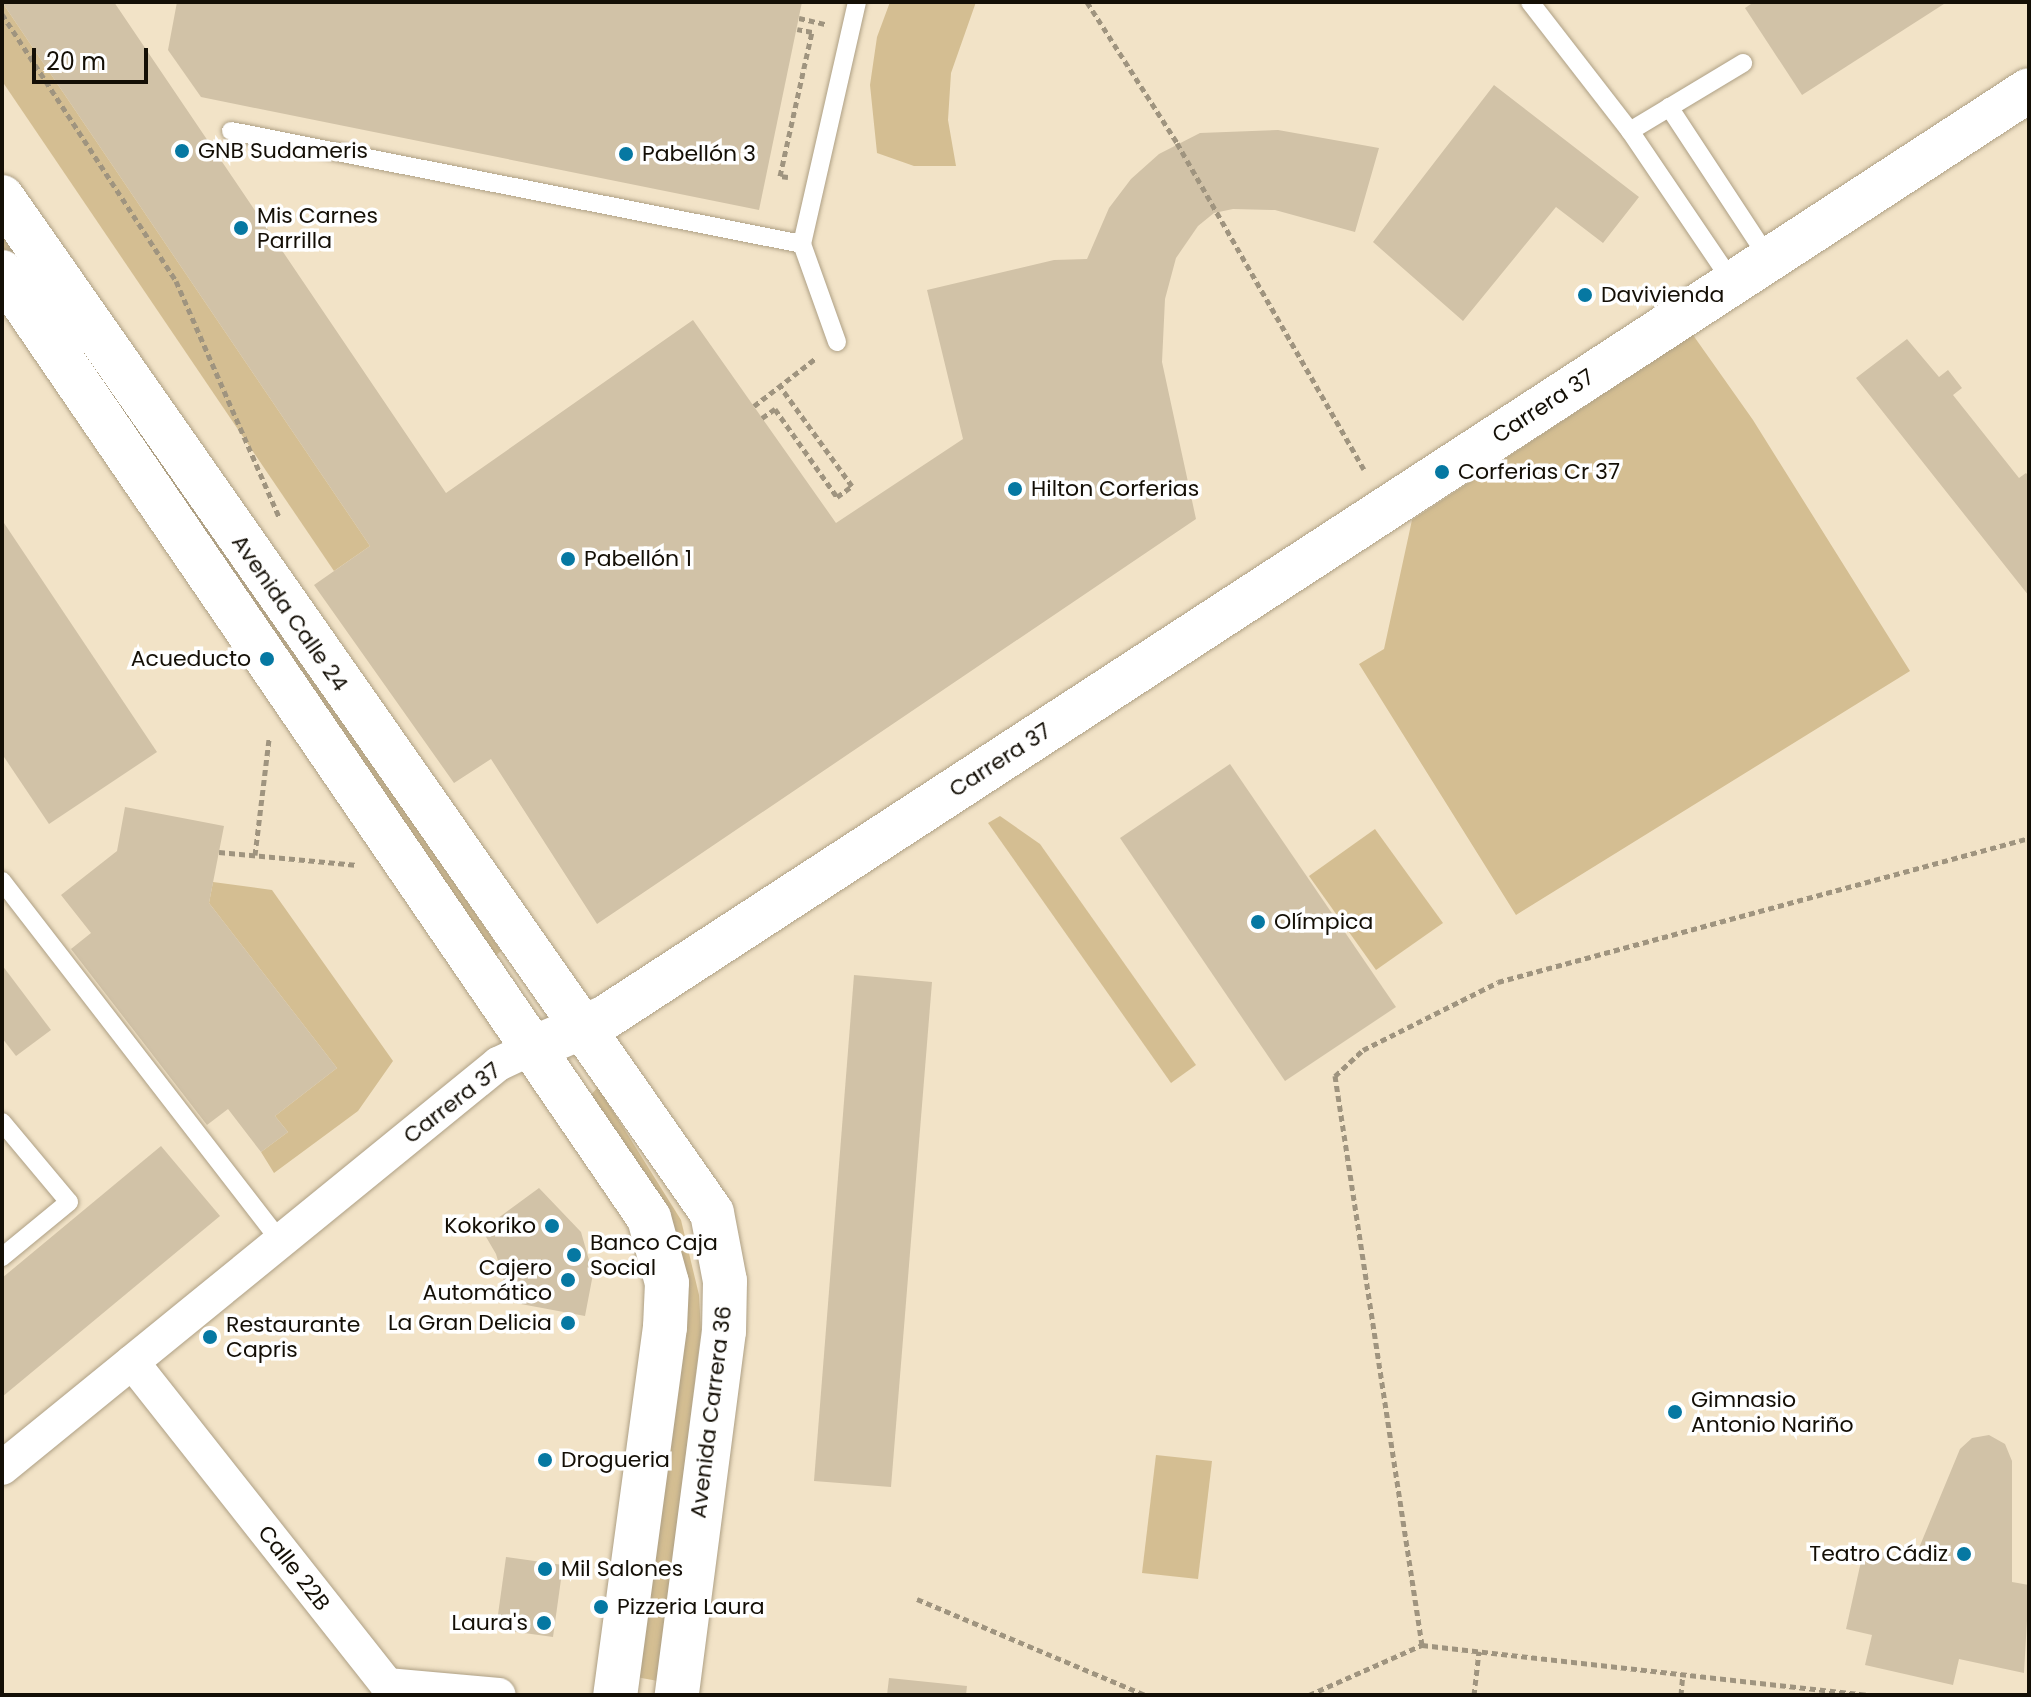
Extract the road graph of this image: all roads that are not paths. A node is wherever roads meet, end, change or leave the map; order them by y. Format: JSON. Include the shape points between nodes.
{"nodes":[{"id":1,"x":857,"y":2,"type":"edge"},
{"id":2,"x":1530,"y":2,"type":"edge"},
{"id":3,"x":1743,"y":63,"type":"dead end"},
{"id":4,"x":2029,"y":90,"type":"edge"},
{"id":5,"x":1669,"y":107,"type":"junction"},
{"id":6,"x":231,"y":131,"type":"dead end"},
{"id":7,"x":1630,"y":131,"type":"junction"},
{"id":8,"x":2,"y":197,"type":"edge"},
{"id":9,"x":802,"y":244,"type":"junction"},
{"id":10,"x":1769,"y":259,"type":"junction"},
{"id":11,"x":2,"y":272,"type":"edge"},
{"id":12,"x":1733,"y":283,"type":"junction"},
{"id":13,"x":837,"y":342,"type":"road end"},
{"id":14,"x":2,"y":881,"type":"edge"},
{"id":15,"x":581,"y":1028,"type":"junction"},
{"id":16,"x":533,"y":1048,"type":"junction"},
{"id":17,"x":2,"y":1122,"type":"edge"},
{"id":18,"x":280,"y":1241,"type":"junction"},
{"id":19,"x":2,"y":1257,"type":"edge"},
{"id":20,"x":132,"y":1362,"type":"junction"},
{"id":21,"x":2,"y":1468,"type":"edge"},
{"id":22,"x":380,"y":1690,"type":"edge"},
{"id":23,"x":499,"y":1695,"type":"edge"},
{"id":24,"x":615,"y":1695,"type":"edge"},
{"id":25,"x":677,"y":1695,"type":"edge"}],
"edges":[{"from":1,"to":9,"type":"lane"},
{"from":2,"to":7,"type":"lane"},
{"from":3,"to":5,"type":"lane"},
{"from":4,"to":10,"type":"main road","name":"Carrera 37"},
{"from":5,"to":7,"type":"lane"},
{"from":5,"to":10,"type":"lane"},
{"from":6,"to":9,"type":"lane"},
{"from":7,"to":12,"type":"lane"},
{"from":8,"to":15,"type":"main road","name":"Avenida Calle 24"},
{"from":9,"to":13,"type":"lane"},
{"from":10,"to":12,"type":"main road","name":"Carrera 37"},
{"from":11,"to":16,"type":"main road","name":"Avenida Calle 24"},
{"from":12,"to":15,"type":"main road","name":"Carrera 37","via":[[606,1017]]},
{"from":14,"to":18,"type":"lane"},
{"from":15,"to":16,"type":"main road","name":"Carrera 37"},
{"from":15,"to":25,"type":"main road","name":"Avenida Carrera 36","via":[[694,1185],[721,1238],[724,1331]]},
{"from":16,"to":18,"type":"street","name":"Carrera 37","via":[[498,1064]]},
{"from":16,"to":24,"type":"main road","via":[[649,1218],[667,1283]]},
{"from":17,"to":19,"type":"lane","via":[[69,1202]]},
{"from":18,"to":20,"type":"street","name":"Carrera 37"},
{"from":20,"to":21,"type":"street","name":"Carrera 37"},
{"from":20,"to":22,"type":"street","name":"Calle 22B"},
{"from":22,"to":23,"type":"street","name":"Calle 22B"}]}
